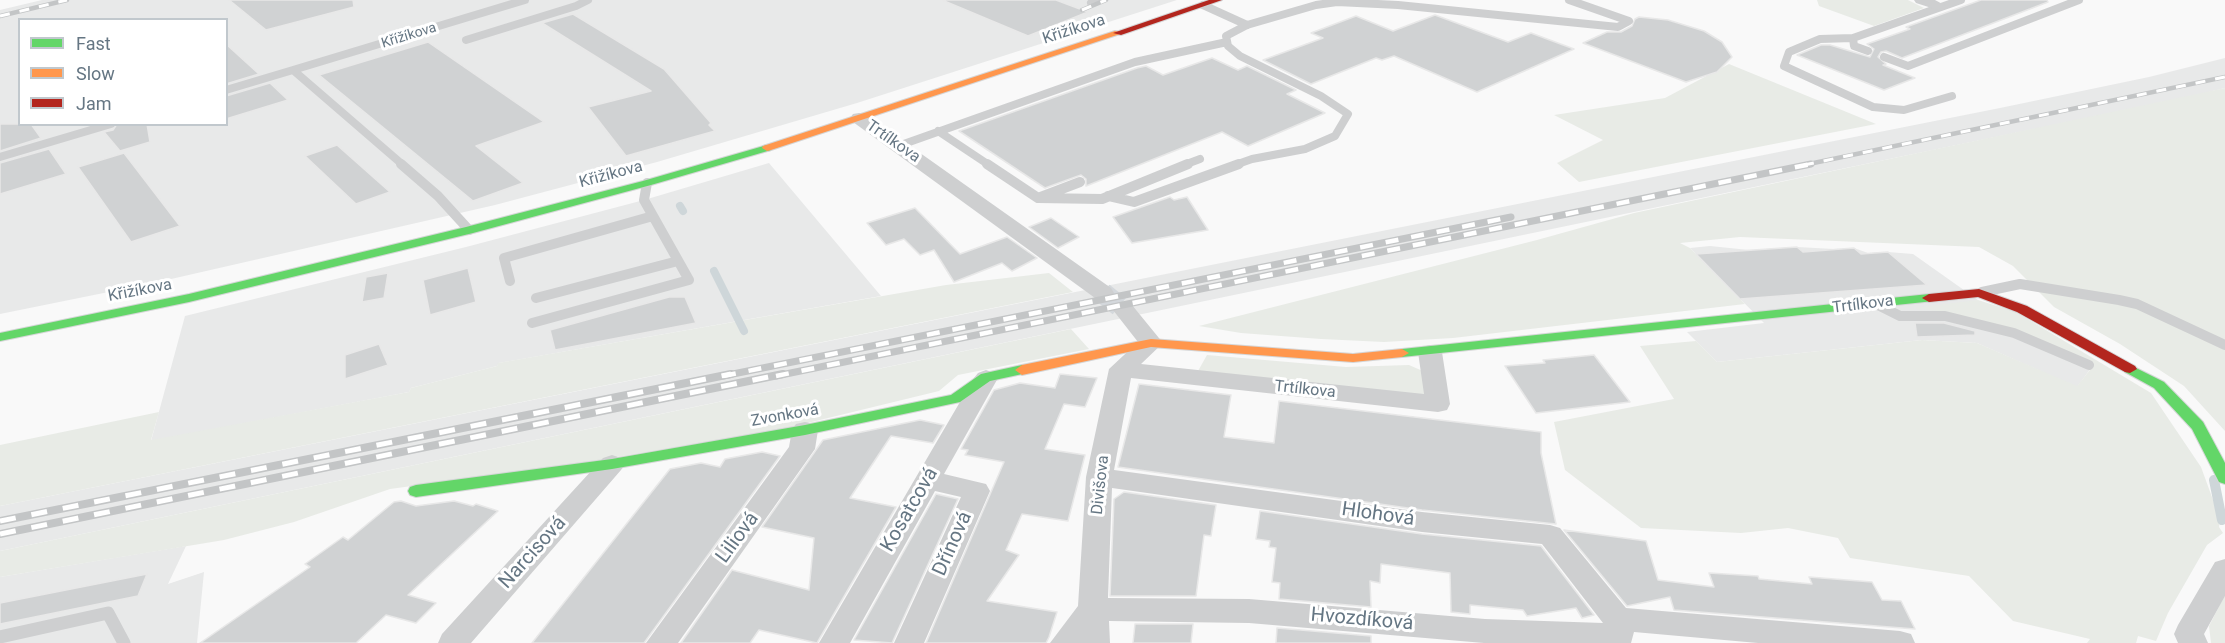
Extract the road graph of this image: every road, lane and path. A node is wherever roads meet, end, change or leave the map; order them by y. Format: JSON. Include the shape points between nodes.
{"nodes":[{"id":1,"x":525,"y":0,"type":"edge"},
{"id":2,"x":588,"y":0,"type":"edge"},
{"id":3,"x":1218,"y":0,"type":"edge"},
{"id":4,"x":1569,"y":0,"type":"edge"},
{"id":5,"x":1921,"y":0,"type":"edge"},
{"id":6,"x":1961,"y":0,"type":"edge"},
{"id":7,"x":2079,"y":0,"type":"edge"},
{"id":8,"x":1203,"y":5,"type":"junction"},
{"id":9,"x":1941,"y":7,"type":"junction"},
{"id":10,"x":1247,"y":25,"type":"junction"},
{"id":11,"x":1853,"y":38,"type":"junction"},
{"id":12,"x":466,"y":40,"type":"dead end"},
{"id":13,"x":1227,"y":42,"type":"junction"},
{"id":14,"x":1868,"y":51,"type":"dead end"},
{"id":15,"x":1884,"y":57,"type":"dead end"},
{"id":16,"x":293,"y":70,"type":"junction"},
{"id":17,"x":228,"y":89,"type":"edge"},
{"id":18,"x":1952,"y":96,"type":"dead end"},
{"id":19,"x":859,"y":118,"type":"junction"},
{"id":20,"x":104,"y":126,"type":"edge"},
{"id":21,"x":938,"y":131,"type":"junction"},
{"id":22,"x":898,"y":146,"type":"junction"},
{"id":23,"x":0,"y":158,"type":"edge"},
{"id":24,"x":1200,"y":159,"type":"dead end"},
{"id":25,"x":1080,"y":182,"type":"dead end"},
{"id":26,"x":647,"y":183,"type":"junction"},
{"id":27,"x":1108,"y":196,"type":"junction"},
{"id":28,"x":1038,"y":198,"type":"junction"},
{"id":29,"x":653,"y":216,"type":"junction"},
{"id":30,"x":469,"y":230,"type":"junction"},
{"id":31,"x":678,"y":261,"type":"junction"},
{"id":32,"x":510,"y":281,"type":"dead end"},
{"id":33,"x":1979,"y":292,"type":"junction"},
{"id":34,"x":1103,"y":293,"type":"tunnel mouth"},
{"id":35,"x":536,"y":298,"type":"dead end"},
{"id":36,"x":1875,"y":303,"type":"junction"},
{"id":37,"x":2022,"y":309,"type":"junction"},
{"id":38,"x":1124,"y":310,"type":"tunnel mouth"},
{"id":39,"x":532,"y":323,"type":"dead end"},
{"id":40,"x":2014,"y":333,"type":"junction"},
{"id":41,"x":0,"y":337,"type":"edge"},
{"id":42,"x":1151,"y":343,"type":"junction"},
{"id":43,"x":2225,"y":345,"type":"edge"},
{"id":44,"x":1430,"y":352,"type":"junction"},
{"id":45,"x":2089,"y":365,"type":"dead end"},
{"id":46,"x":1121,"y":369,"type":"junction"},
{"id":47,"x":986,"y":377,"type":"junction"},
{"id":48,"x":806,"y":430,"type":"junction"},
{"id":49,"x":612,"y":464,"type":"junction"},
{"id":50,"x":1099,"y":477,"type":"junction"},
{"id":51,"x":2225,"y":478,"type":"edge"},
{"id":52,"x":927,"y":480,"type":"junction"},
{"id":53,"x":416,"y":491,"type":"dead end"},
{"id":54,"x":2225,"y":570,"type":"edge"},
{"id":55,"x":1093,"y":609,"type":"junction"},
{"id":56,"x":1620,"y":632,"type":"edge"},
{"id":57,"x":0,"y":637,"type":"edge"},
{"id":58,"x":124,"y":643,"type":"edge"},
{"id":59,"x":453,"y":643,"type":"edge"},
{"id":60,"x":661,"y":643,"type":"edge"},
{"id":61,"x":834,"y":643,"type":"edge"},
{"id":62,"x":909,"y":643,"type":"edge"},
{"id":63,"x":1065,"y":643,"type":"edge"},
{"id":64,"x":1095,"y":643,"type":"edge"},
{"id":65,"x":1900,"y":643,"type":"edge"},
{"id":66,"x":2193,"y":643,"type":"edge"}],
"edges":[{"from":1,"to":16,"type":"lane","name":"Křížíkova"},
{"from":2,"to":12,"type":"lane"},
{"from":3,"to":8,"type":"street","name":"Křižíkova"},
{"from":4,"to":10,"type":"lane","via":[[1629,21],[1618,27],[1337,2]]},
{"from":5,"to":9,"type":"street"},
{"from":6,"to":9,"type":"lane"},
{"from":7,"to":15,"type":"lane","via":[[1908,66]]},
{"from":8,"to":10,"type":"lane"},
{"from":8,"to":19,"type":"street","name":"Křižíkova"},
{"from":9,"to":11,"type":"lane"},
{"from":10,"to":13,"type":"lane","via":[[1226,36]]},
{"from":11,"to":14,"type":"lane","via":[[1854,46]]},
{"from":11,"to":18,"type":"lane","via":[[1820,39],[1799,47],[1789,52],[1784,66],[1873,107],[1904,110]]},
{"from":13,"to":21,"type":"lane","via":[[1136,62]]},
{"from":13,"to":27,"type":"lane","via":[[1240,56],[1321,96],[1348,114],[1335,136],[1305,149],[1252,159],[1134,202]]},
{"from":16,"to":17,"type":"lane","name":"Křížíkova"},
{"from":16,"to":30,"type":"lane","via":[[438,196]]},
{"from":19,"to":22,"type":"street","name":"Trtílkova"},
{"from":19,"to":26,"type":"street","name":"Křižíkova"},
{"from":20,"to":23,"type":"lane"},
{"from":21,"to":22,"type":"lane"},
{"from":21,"to":28,"type":"lane"},
{"from":22,"to":34,"type":"street","name":"Trtílkova"},
{"from":24,"to":27,"type":"lane"},
{"from":25,"to":28,"type":"lane"},
{"from":26,"to":29,"type":"lane","via":[[644,200]]},
{"from":26,"to":30,"type":"street","name":"Křižíkova"},
{"from":27,"to":28,"type":"lane"},
{"from":29,"to":31,"type":"lane"},
{"from":29,"to":32,"type":"lane","via":[[504,258]]},
{"from":30,"to":41,"type":"street","name":"Křižíkova","via":[[189,298]]},
{"from":31,"to":35,"type":"lane"},
{"from":31,"to":39,"type":"lane","via":[[688,280]]},
{"from":33,"to":36,"type":"street","name":"Trtílkova"},
{"from":33,"to":37,"type":"street","name":"Trtílkova"},
{"from":33,"to":43,"type":"lane","via":[[2020,284],[2137,304]]},
{"from":36,"to":40,"type":"lane","via":[[1900,316],[1945,316]]},
{"from":36,"to":44,"type":"street","name":"Trtílkova"},
{"from":37,"to":40,"type":"lane"},
{"from":37,"to":51,"type":"street","name":"Trtílkova","via":[[2159,385],[2198,426]]},
{"from":38,"to":42,"type":"street"},
{"from":40,"to":45,"type":"lane"},
{"from":42,"to":44,"type":"street","name":"Trtílkova","via":[[1353,358]]},
{"from":42,"to":46,"type":"street"},
{"from":42,"to":47,"type":"street","name":"Zvonková"},
{"from":44,"to":46,"type":"street","name":"Trtílkova","via":[[1438,404]]},
{"from":46,"to":50,"type":"street","name":"Divišova"},
{"from":47,"to":48,"type":"street","name":"Zvonková","via":[[955,399]]},
{"from":47,"to":52,"type":"street","name":"Kosatcová"},
{"from":48,"to":49,"type":"street","name":"Zvonková"},
{"from":48,"to":60,"type":"street","name":"Liliová","via":[[802,449]]},
{"from":49,"to":53,"type":"street","name":"Zvonková"},
{"from":49,"to":59,"type":"street","name":"Narcisová"},
{"from":50,"to":55,"type":"street","name":"Divišova"},
{"from":50,"to":56,"type":"street","name":"Hlohová","via":[[1422,522],[1550,535]]},
{"from":52,"to":61,"type":"street","name":"Kosatcová"},
{"from":52,"to":62,"type":"street","name":"Dřínová","via":[[977,491]]},
{"from":54,"to":66,"type":"street","via":[[2189,634]]},
{"from":55,"to":56,"type":"street","name":"Hvozdíková","via":[[1249,610],[1485,631]]},
{"from":55,"to":63,"type":"street"},
{"from":55,"to":64,"type":"street","name":"Divišova"},
{"from":56,"to":65,"type":"street","name":"Hvozdíková"},
{"from":57,"to":58,"type":"lane","via":[[108,613]]}]}
